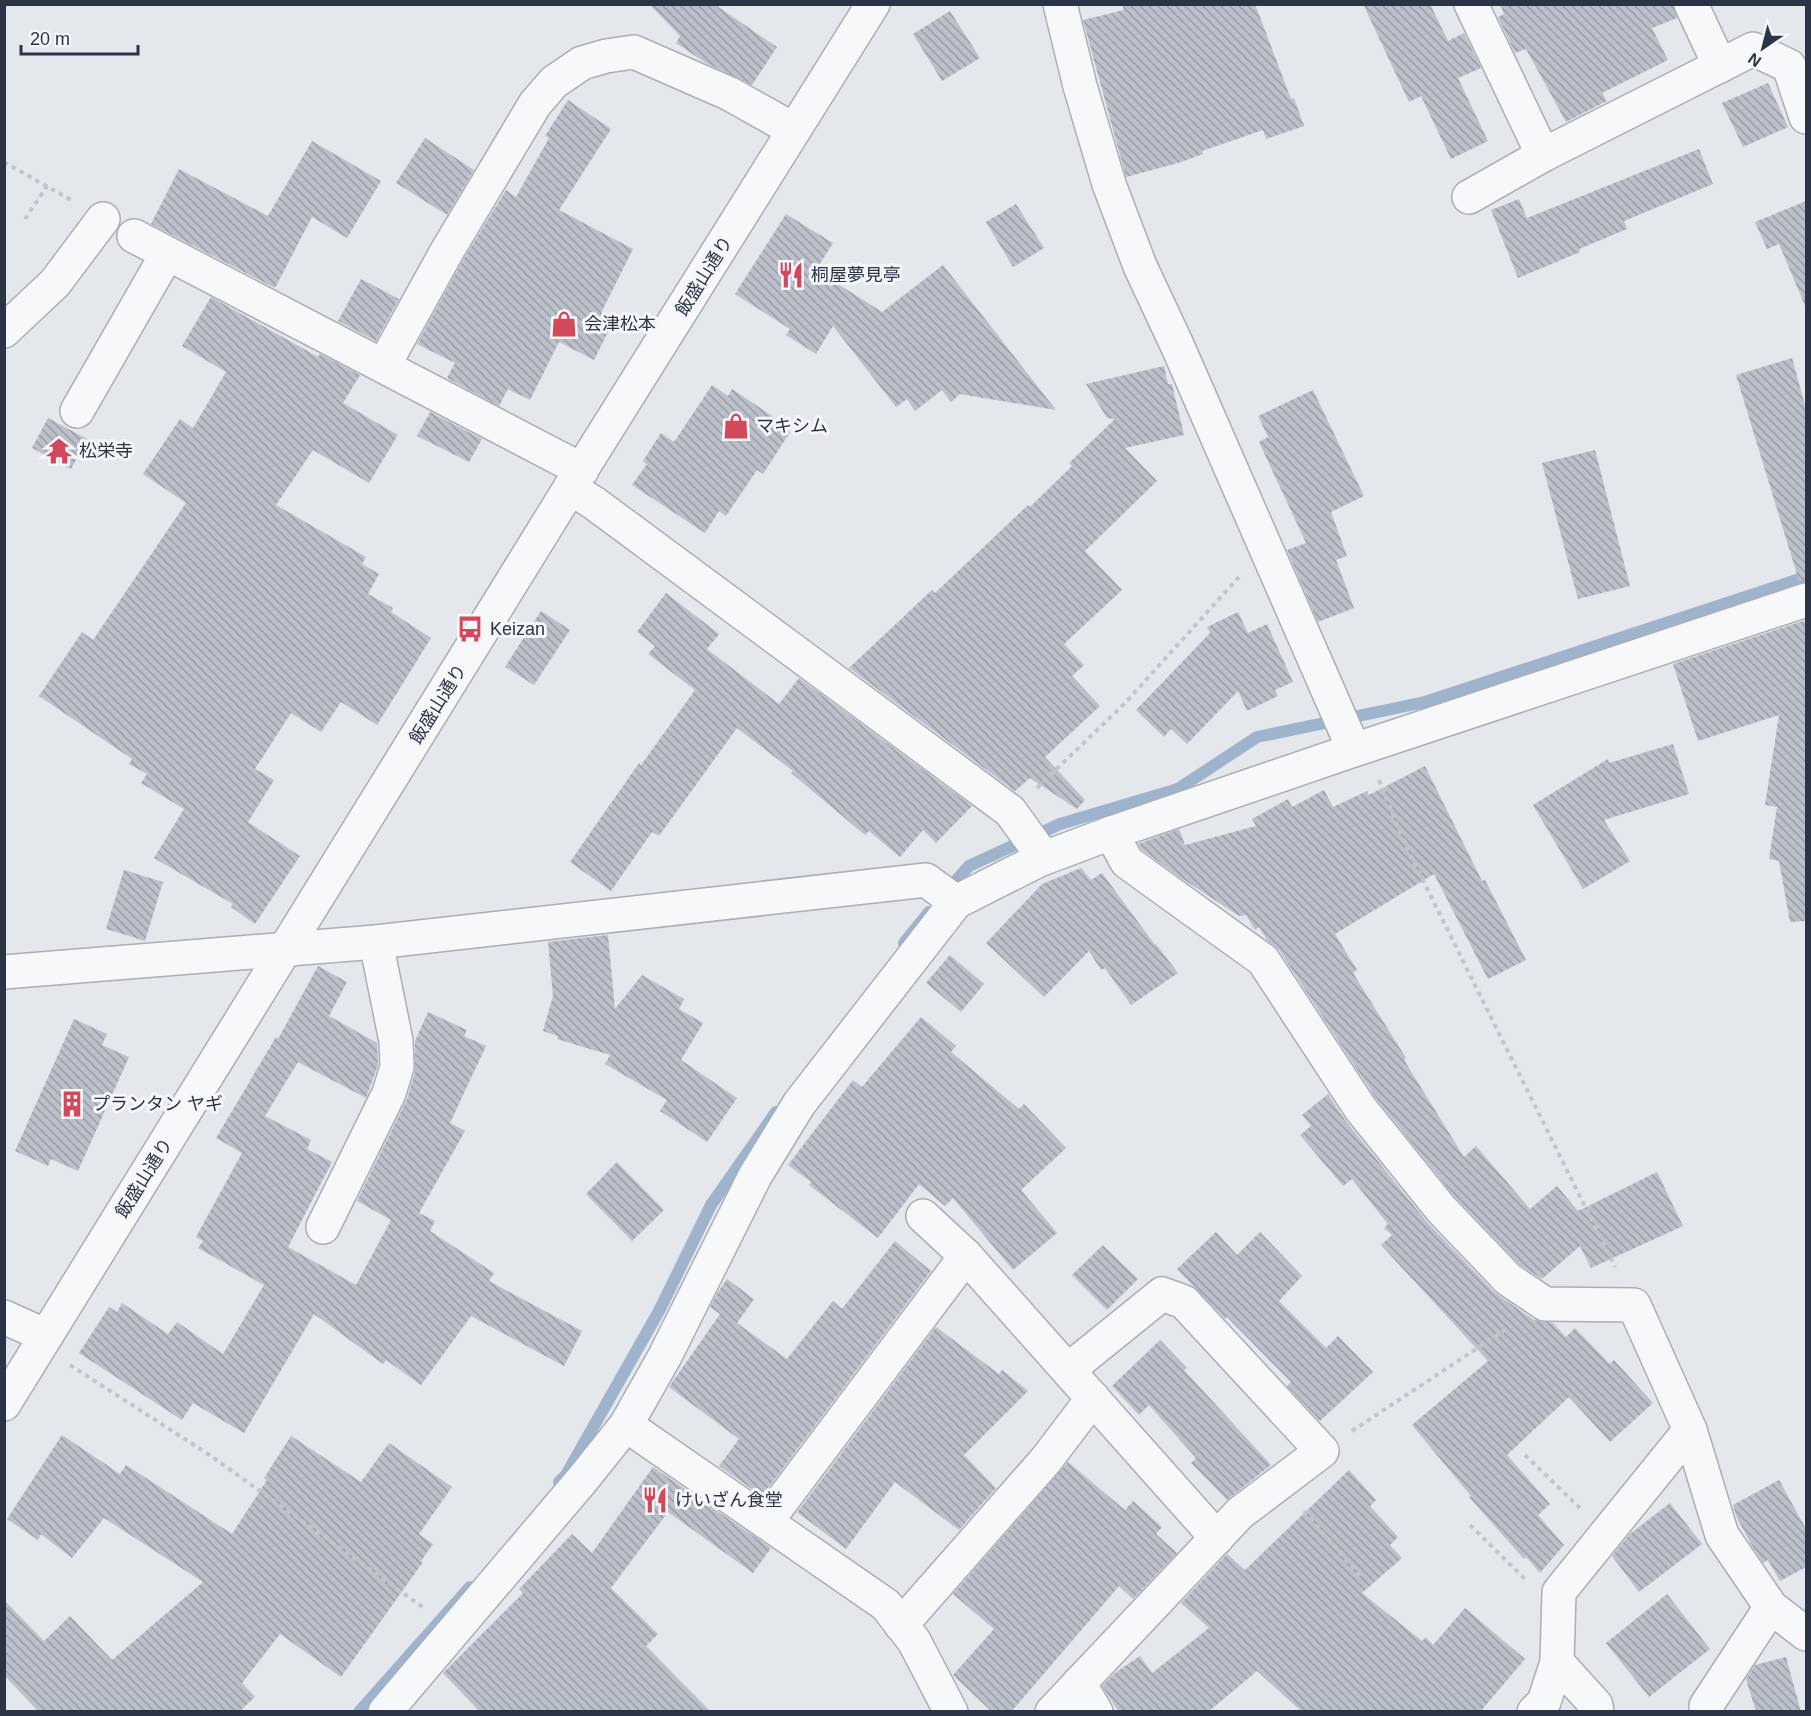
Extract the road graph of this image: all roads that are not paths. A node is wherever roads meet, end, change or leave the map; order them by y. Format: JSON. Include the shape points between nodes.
{"nodes":[{"id":1,"x":873,"y":4,"type":"edge"},
{"id":2,"x":1060,"y":4,"type":"edge"},
{"id":3,"x":1471,"y":4,"type":"edge"},
{"id":4,"x":1691,"y":4,"type":"edge"},
{"id":5,"x":1720,"y":66,"type":"junction"},
{"id":6,"x":1806,"y":117,"type":"edge"},
{"id":7,"x":794,"y":130,"type":"junction"},
{"id":8,"x":1543,"y":155,"type":"junction"},
{"id":9,"x":1469,"y":197,"type":"dead end"},
{"id":10,"x":103,"y":219,"type":"dead end"},
{"id":11,"x":134,"y":236,"type":"dead end"},
{"id":12,"x":167,"y":255,"type":"junction"},
{"id":13,"x":4,"y":331,"type":"edge"},
{"id":14,"x":384,"y":365,"type":"junction"},
{"id":15,"x":77,"y":411,"type":"dead end"},
{"id":16,"x":576,"y":479,"type":"junction"},
{"id":17,"x":1806,"y":600,"type":"edge"},
{"id":18,"x":1360,"y":748,"type":"junction"},
{"id":19,"x":1111,"y":833,"type":"junction"},
{"id":20,"x":1044,"y":858,"type":"junction"},
{"id":21,"x":956,"y":902,"type":"junction"},
{"id":22,"x":376,"y":942,"type":"junction"},
{"id":23,"x":286,"y":950,"type":"junction"},
{"id":24,"x":4,"y":972,"type":"edge"},
{"id":25,"x":923,"y":1216,"type":"dead end"},
{"id":26,"x":323,"y":1227,"type":"dead end"},
{"id":27,"x":966,"y":1256,"type":"junction"},
{"id":28,"x":4,"y":1317,"type":"edge"},
{"id":29,"x":55,"y":1348,"type":"junction"},
{"id":30,"x":1068,"y":1370,"type":"junction"},
{"id":31,"x":1093,"y":1398,"type":"junction"},
{"id":32,"x":4,"y":1404,"type":"edge"},
{"id":33,"x":626,"y":1425,"type":"junction"},
{"id":34,"x":1690,"y":1430,"type":"junction"},
{"id":35,"x":766,"y":1522,"type":"junction"},
{"id":36,"x":1217,"y":1538,"type":"junction"},
{"id":37,"x":1771,"y":1607,"type":"junction"},
{"id":38,"x":901,"y":1625,"type":"junction"},
{"id":39,"x":1806,"y":1634,"type":"edge"},
{"id":40,"x":1557,"y":1662,"type":"junction"},
{"id":41,"x":1079,"y":1683,"type":"junction"},
{"id":42,"x":385,"y":1712,"type":"edge"},
{"id":43,"x":951,"y":1712,"type":"edge"},
{"id":44,"x":1052,"y":1712,"type":"edge"},
{"id":45,"x":1096,"y":1712,"type":"edge"},
{"id":46,"x":1534,"y":1712,"type":"edge"},
{"id":47,"x":1597,"y":1712,"type":"edge"},
{"id":48,"x":1708,"y":1712,"type":"edge"}],
"edges":[{"from":1,"to":7,"type":"street","name":"飯盛山通り"},
{"from":2,"to":18,"type":"street","via":[[1109,184],[1140,266]]},
{"from":3,"to":8,"type":"street"},
{"from":4,"to":5,"type":"street"},
{"from":5,"to":6,"type":"street","via":[[1753,50],[1789,66]]},
{"from":5,"to":8,"type":"street"},
{"from":7,"to":14,"type":"street","via":[[730,94],[634,52],[582,63],[554,82],[535,104]]},
{"from":7,"to":16,"type":"street","name":"飯盛山通り"},
{"from":8,"to":9,"type":"street"},
{"from":10,"to":13,"type":"street","via":[[55,283]]},
{"from":11,"to":12,"type":"street"},
{"from":12,"to":14,"type":"street"},
{"from":12,"to":15,"type":"street"},
{"from":14,"to":16,"type":"street"},
{"from":16,"to":20,"type":"street","via":[[594,503],[1010,811]]},
{"from":16,"to":23,"type":"street","name":"飯盛山通り"},
{"from":17,"to":18,"type":"street"},
{"from":18,"to":19,"type":"street"},
{"from":19,"to":20,"type":"street"},
{"from":19,"to":34,"type":"street","via":[[1127,862],[1263,960],[1360,1108],[1441,1209],[1508,1279],[1545,1304],[1634,1305]]},
{"from":20,"to":21,"type":"street"},
{"from":21,"to":22,"type":"street","via":[[926,880]]},
{"from":21,"to":33,"type":"street","via":[[799,1104],[754,1176],[665,1356]]},
{"from":22,"to":23,"type":"street"},
{"from":22,"to":26,"type":"street","via":[[396,1041],[397,1066],[389,1093]]},
{"from":23,"to":24,"type":"street"},
{"from":23,"to":29,"type":"street","name":"飯盛山通り"},
{"from":25,"to":27,"type":"street"},
{"from":27,"to":30,"type":"street"},
{"from":27,"to":35,"type":"street"},
{"from":28,"to":29,"type":"street"},
{"from":29,"to":32,"type":"street","name":"飯盛山通り"},
{"from":30,"to":31,"type":"street"},
{"from":30,"to":36,"type":"street","via":[[1162,1294],[1184,1302],[1322,1452],[1240,1513]]},
{"from":31,"to":36,"type":"street"},
{"from":31,"to":38,"type":"street","via":[[1046,1460]]},
{"from":33,"to":35,"type":"street"},
{"from":33,"to":42,"type":"street"},
{"from":34,"to":37,"type":"street","via":[[1722,1535]]},
{"from":34,"to":40,"type":"street","via":[[1559,1592]]},
{"from":35,"to":38,"type":"street","via":[[885,1605]]},
{"from":36,"to":41,"type":"street"},
{"from":37,"to":39,"type":"street"},
{"from":37,"to":48,"type":"street","via":[[1706,1706]]},
{"from":38,"to":43,"type":"street","via":[[914,1641]]},
{"from":40,"to":46,"type":"street","via":[[1544,1702]]},
{"from":40,"to":47,"type":"street","via":[[1596,1704]]},
{"from":41,"to":44,"type":"street"},
{"from":41,"to":45,"type":"street"}]}
